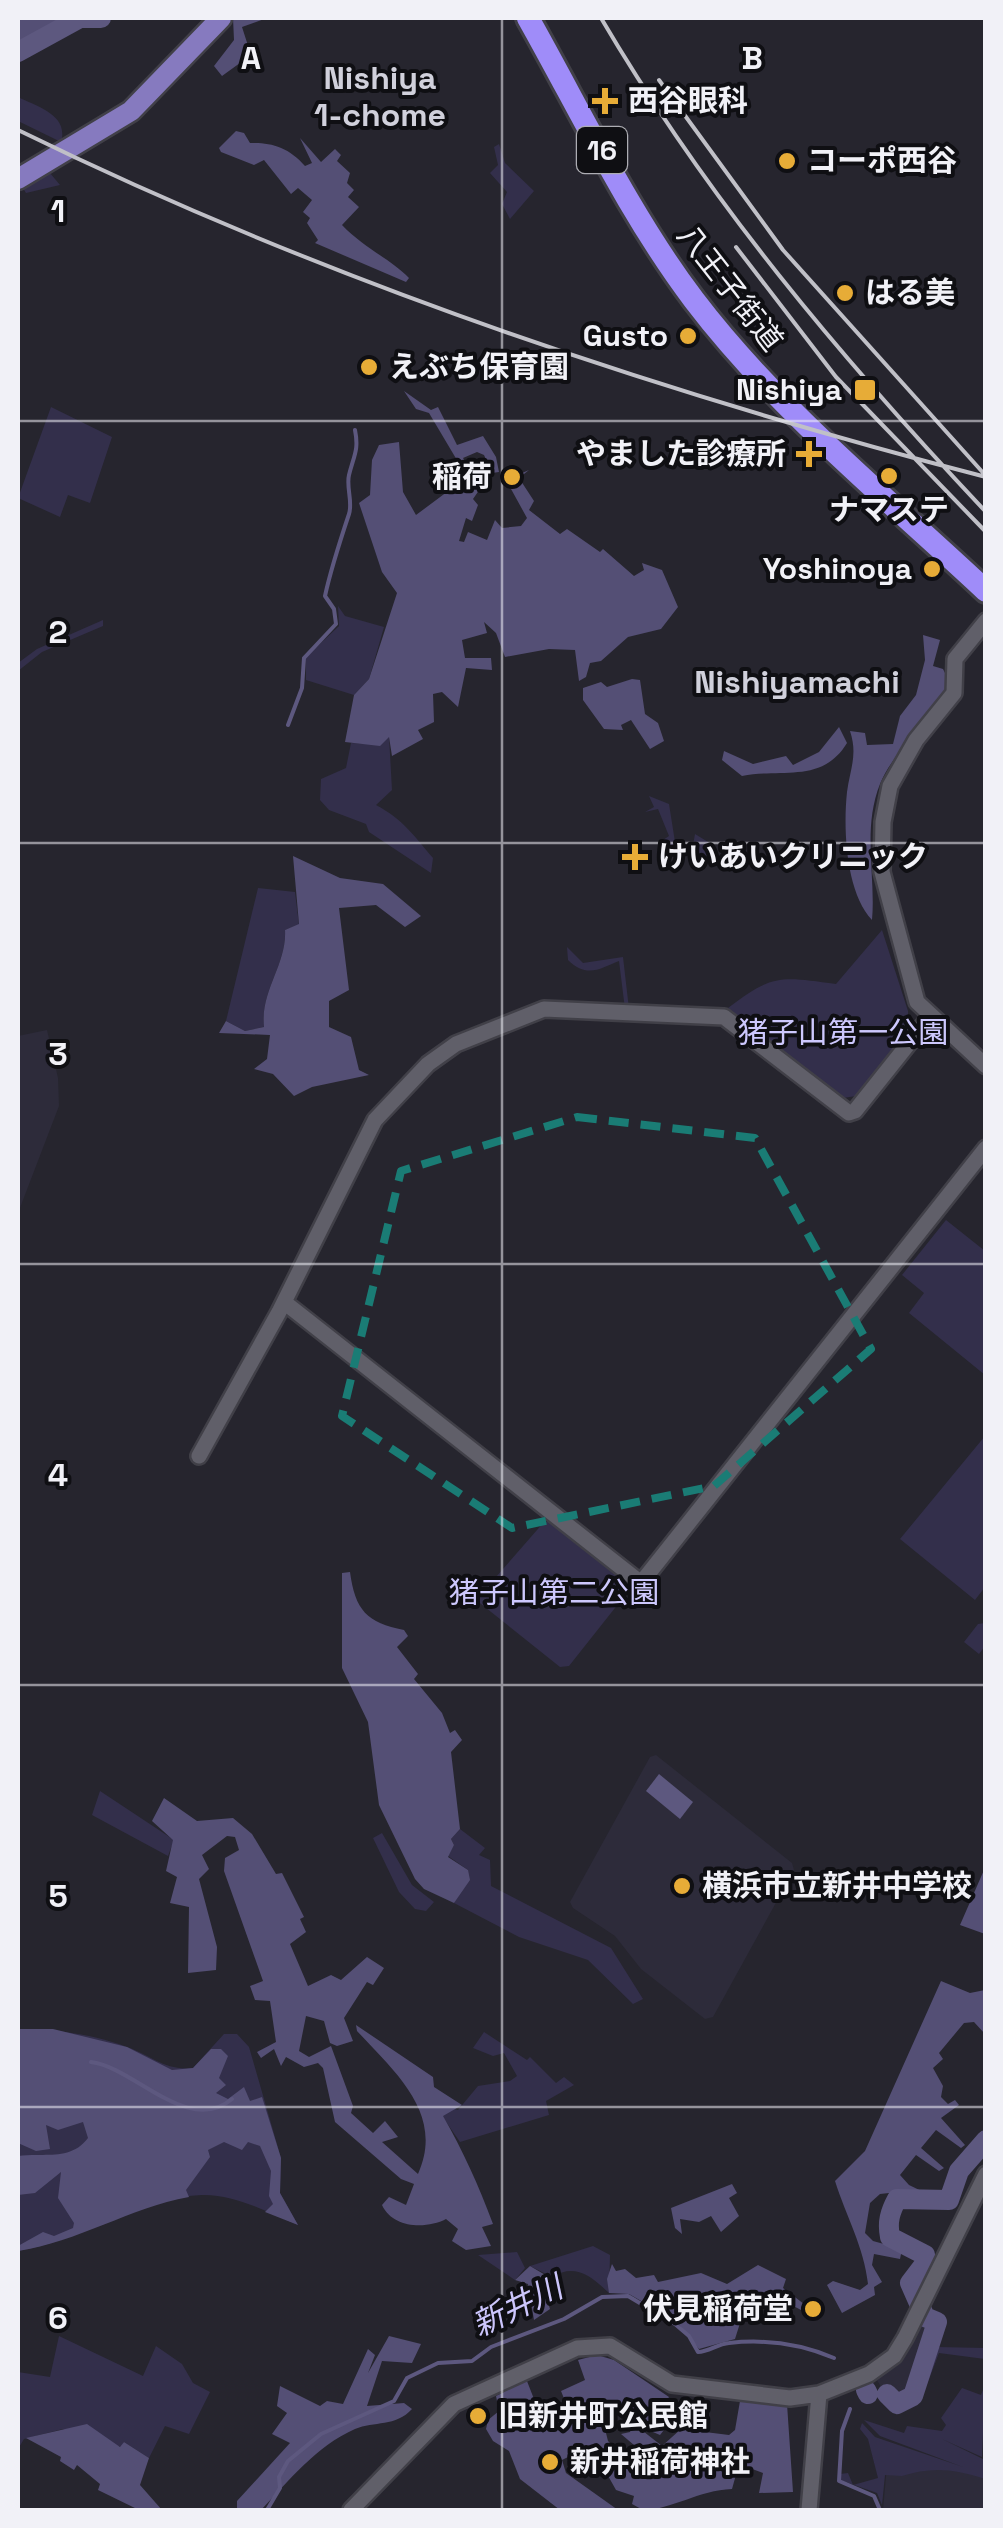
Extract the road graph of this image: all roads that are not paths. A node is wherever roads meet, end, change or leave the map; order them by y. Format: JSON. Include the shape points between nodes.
{"nodes":[{"id":1,"x":221,"y":18,"type":"edge"},
{"id":2,"x":528,"y":18,"type":"edge"},
{"id":3,"x":18,"y":179,"type":"edge"},
{"id":4,"x":986,"y":591,"type":"edge"},
{"id":5,"x":986,"y":621,"type":"edge"},
{"id":6,"x":929,"y":1018,"type":"junction"},
{"id":7,"x":986,"y":1066,"type":"edge"},
{"id":8,"x":986,"y":1148,"type":"edge"},
{"id":9,"x":284,"y":1302,"type":"junction"},
{"id":10,"x":200,"y":1456,"type":"dead end"},
{"id":11,"x":986,"y":2174,"type":"edge"},
{"id":12,"x":818,"y":2394,"type":"junction"},
{"id":13,"x":351,"y":2510,"type":"edge"},
{"id":14,"x":809,"y":2510,"type":"edge"}],
"edges":[{"from":1,"to":3,"type":"main road","via":[[132,111]]},
{"from":2,"to":4,"type":"highway","name":"八王子街道","number":"16","via":[[650,235],[695,300],[782,399]]},
{"from":5,"to":6,"type":"street","via":[[958,653],[954,692],[890,786],[883,822],[882,872],[890,908],[911,989]]},
{"from":6,"to":7,"type":"street"},
{"from":6,"to":9,"type":"street","via":[[848,1113],[724,1017],[544,1009],[471,1037],[428,1064],[375,1120]]},
{"from":8,"to":9,"type":"street","via":[[641,1583]]},
{"from":9,"to":10,"type":"street"},
{"from":11,"to":12,"type":"street","via":[[894,2356]]},
{"from":12,"to":13,"type":"street","via":[[753,2396],[672,2384],[610,2346],[578,2348],[454,2404]]},
{"from":12,"to":14,"type":"street"}]}
